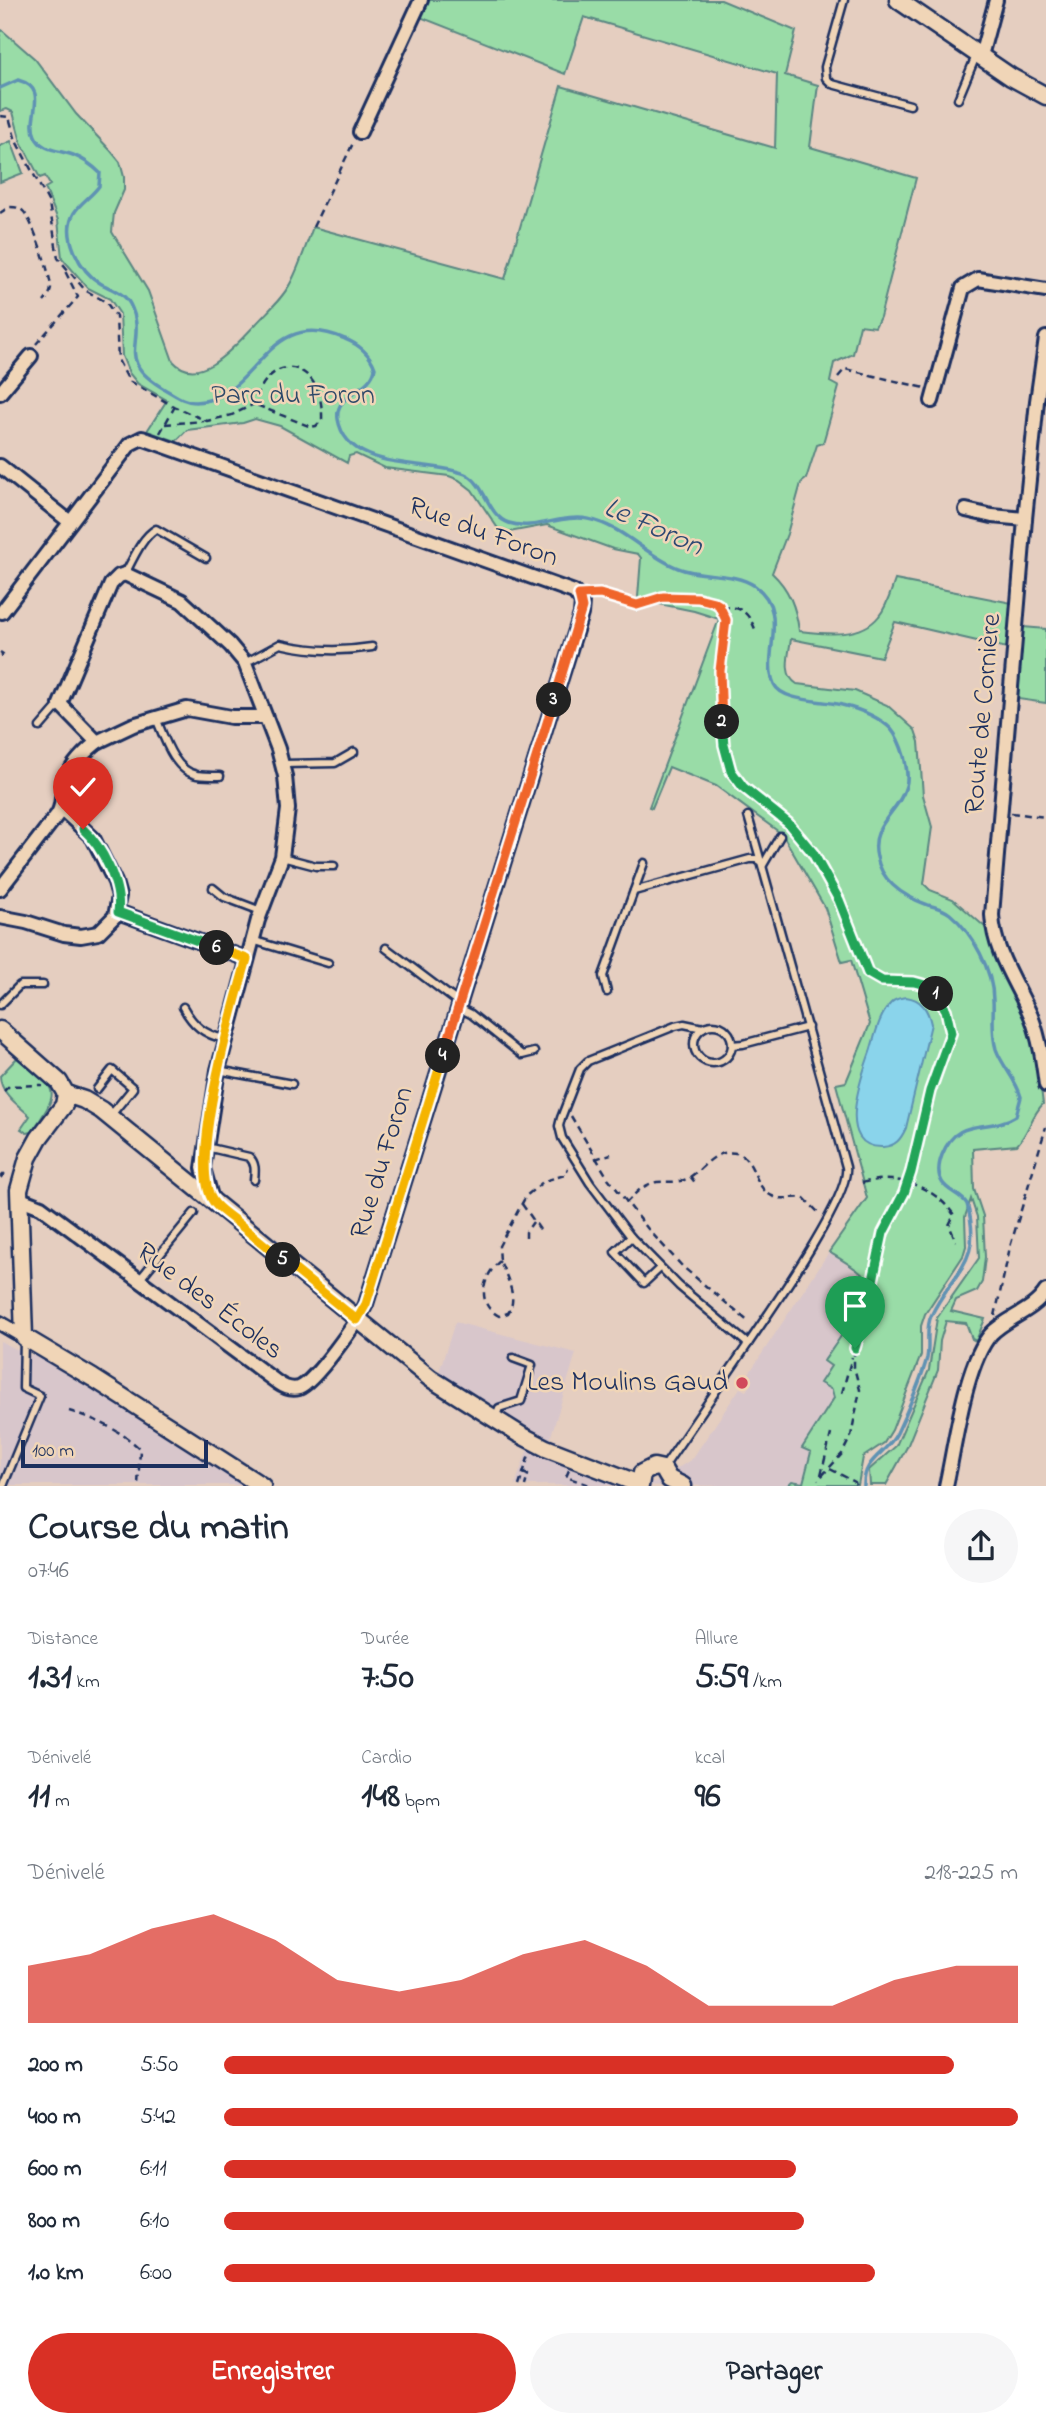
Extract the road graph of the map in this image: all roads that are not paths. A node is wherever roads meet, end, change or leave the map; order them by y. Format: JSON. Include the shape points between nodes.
{"nodes":[{"id":1,"x":421,"y":0,"type":"edge"},
{"id":2,"x":844,"y":0,"type":"edge"},
{"id":3,"x":898,"y":0,"type":"edge"},
{"id":4,"x":996,"y":0,"type":"edge"},
{"id":5,"x":979,"y":55,"type":"junction"},
{"id":6,"x":1046,"y":96,"type":"edge"},
{"id":7,"x":958,"y":99,"type":"dead end"},
{"id":8,"x":910,"y":105,"type":"dead end"},
{"id":9,"x":360,"y":132,"type":"road end"},
{"id":10,"x":1046,"y":290,"type":"edge"},
{"id":11,"x":1046,"y":338,"type":"edge"},
{"id":12,"x":31,"y":356,"type":"road end"},
{"id":13,"x":0,"y":393,"type":"edge"},
{"id":14,"x":933,"y":396,"type":"road end"},
{"id":15,"x":1042,"y":402,"type":"edge"},
{"id":16,"x":0,"y":466,"type":"edge"},
{"id":17,"x":966,"y":510,"type":"dead end"},
{"id":18,"x":1025,"y":519,"type":"junction"},
{"id":19,"x":70,"y":522,"type":"junction"},
{"id":20,"x":206,"y":558,"type":"dead end"},
{"id":21,"x":125,"y":574,"type":"junction"},
{"id":22,"x":2,"y":612,"type":"dead end"},
{"id":23,"x":372,"y":647,"type":"dead end"},
{"id":24,"x":245,"y":663,"type":"junction"},
{"id":25,"x":60,"y":704,"type":"junction"},
{"id":26,"x":265,"y":717,"type":"junction"},
{"id":27,"x":156,"y":718,"type":"junction"},
{"id":28,"x":40,"y":727,"type":"dead end"},
{"id":29,"x":97,"y":742,"type":"junction"},
{"id":30,"x":354,"y":752,"type":"dead end"},
{"id":31,"x":283,"y":764,"type":"junction"},
{"id":32,"x":219,"y":776,"type":"dead end"},
{"id":33,"x":62,"y":809,"type":"junction"},
{"id":34,"x":748,"y":817,"type":"dead end"},
{"id":35,"x":780,"y":836,"type":"dead end"},
{"id":36,"x":282,"y":857,"type":"junction"},
{"id":37,"x":644,"y":863,"type":"dead end"},
{"id":38,"x":762,"y":864,"type":"junction"},
{"id":39,"x":334,"y":866,"type":"dead end"},
{"id":40,"x":213,"y":888,"type":"dead end"},
{"id":41,"x":0,"y":889,"type":"edge"},
{"id":42,"x":634,"y":891,"type":"junction"},
{"id":43,"x":261,"y":911,"type":"junction"},
{"id":44,"x":118,"y":912,"type":"junction"},
{"id":45,"x":0,"y":917,"type":"edge"},
{"id":46,"x":252,"y":940,"type":"junction"},
{"id":47,"x":386,"y":948,"type":"dead end"},
{"id":48,"x":247,"y":959,"type":"junction"},
{"id":49,"x":328,"y":963,"type":"dead end"},
{"id":50,"x":43,"y":985,"type":"dead end"},
{"id":51,"x":607,"y":992,"type":"dead end"},
{"id":52,"x":0,"y":1005,"type":"edge"},
{"id":53,"x":458,"y":1005,"type":"junction"},
{"id":54,"x":183,"y":1007,"type":"dead end"},
{"id":55,"x":808,"y":1027,"type":"junction"},
{"id":56,"x":703,"y":1028,"type":"junction"},
{"id":57,"x":0,"y":1030,"type":"edge"},
{"id":58,"x":225,"y":1039,"type":"junction"},
{"id":59,"x":732,"y":1045,"type":"junction"},
{"id":60,"x":534,"y":1052,"type":"dead end"},
{"id":61,"x":218,"y":1070,"type":"junction"},
{"id":62,"x":292,"y":1084,"type":"dead end"},
{"id":63,"x":1046,"y":1086,"type":"edge"},
{"id":64,"x":97,"y":1089,"type":"dead end"},
{"id":65,"x":65,"y":1094,"type":"junction"},
{"id":66,"x":109,"y":1117,"type":"junction"},
{"id":67,"x":206,"y":1147,"type":"junction"},
{"id":68,"x":203,"y":1168,"type":"junction"},
{"id":69,"x":184,"y":1178,"type":"junction"},
{"id":70,"x":254,"y":1180,"type":"dead end"},
{"id":71,"x":19,"y":1198,"type":"junction"},
{"id":72,"x":213,"y":1202,"type":"junction"},
{"id":73,"x":194,"y":1213,"type":"dead end"},
{"id":74,"x":631,"y":1237,"type":"junction"},
{"id":75,"x":660,"y":1268,"type":"junction"},
{"id":76,"x":139,"y":1280,"type":"junction"},
{"id":77,"x":1046,"y":1291,"type":"edge"},
{"id":78,"x":357,"y":1320,"type":"junction"},
{"id":79,"x":0,"y":1323,"type":"edge"},
{"id":80,"x":24,"y":1337,"type":"junction"},
{"id":81,"x":748,"y":1344,"type":"junction"},
{"id":82,"x":513,"y":1357,"type":"dead end"},
{"id":83,"x":497,"y":1413,"type":"junction"},
{"id":84,"x":671,"y":1480,"type":"edge"},
{"id":85,"x":640,"y":1481,"type":"edge"},
{"id":86,"x":3,"y":1486,"type":"edge"},
{"id":87,"x":262,"y":1486,"type":"edge"},
{"id":88,"x":946,"y":1486,"type":"edge"}],
"edges":[{"from":1,"to":9,"type":"street"},
{"from":2,"to":8,"type":"lane","via":[[826,78],[832,84]]},
{"from":3,"to":5,"type":"street"},
{"from":4,"to":5,"type":"street"},
{"from":5,"to":6,"type":"street"},
{"from":5,"to":7,"type":"lane"},
{"from":10,"to":14,"type":"street","via":[[978,279],[963,288]]},
{"from":11,"to":15,"type":"street","name":"Route de Cornière"},
{"from":12,"to":13,"type":"street"},
{"from":15,"to":18,"type":"street","name":"Route de Cornière"},
{"from":16,"to":19,"type":"street"},
{"from":17,"to":18,"type":"street"},
{"from":18,"to":63,"type":"street","name":"Route de Cornière","via":[[994,811],[992,928],[1000,956],[1036,1029]]},
{"from":19,"to":22,"type":"street"},
{"from":19,"to":53,"type":"street","name":"Rue du Foron","via":[[134,441],[142,438],[579,595],[581,614]]},
{"from":20,"to":21,"type":"lane","via":[[156,529]]},
{"from":21,"to":24,"type":"street","via":[[182,601]]},
{"from":21,"to":25,"type":"street","via":[[111,584]]},
{"from":23,"to":24,"type":"lane","via":[[316,650],[280,644]]},
{"from":24,"to":26,"type":"street"},
{"from":25,"to":28,"type":"lane"},
{"from":25,"to":29,"type":"street"},
{"from":26,"to":27,"type":"street","via":[[187,709]]},
{"from":26,"to":31,"type":"street"},
{"from":27,"to":29,"type":"street"},
{"from":27,"to":32,"type":"lane","via":[[170,750],[188,772]]},
{"from":29,"to":33,"type":"street","via":[[81,755],[66,779]]},
{"from":30,"to":31,"type":"lane","via":[[335,763]]},
{"from":31,"to":36,"type":"street","via":[[288,809]]},
{"from":33,"to":41,"type":"street"},
{"from":33,"to":44,"type":"street","via":[[93,838],[115,882]]},
{"from":34,"to":38,"type":"lane"},
{"from":35,"to":38,"type":"lane"},
{"from":36,"to":39,"type":"lane"},
{"from":36,"to":43,"type":"street"},
{"from":37,"to":42,"type":"lane"},
{"from":38,"to":42,"type":"lane","via":[[750,859]]},
{"from":38,"to":55,"type":"lane"},
{"from":40,"to":43,"type":"lane"},
{"from":42,"to":51,"type":"lane","via":[[603,976]]},
{"from":43,"to":46,"type":"street"},
{"from":44,"to":45,"type":"street","via":[[99,933],[81,936]]},
{"from":44,"to":48,"type":"street"},
{"from":46,"to":48,"type":"street"},
{"from":46,"to":49,"type":"lane"},
{"from":47,"to":53,"type":"lane"},
{"from":48,"to":58,"type":"street"},
{"from":50,"to":52,"type":"lane","via":[[20,985]]},
{"from":53,"to":60,"type":"lane","via":[[522,1055]]},
{"from":53,"to":78,"type":"street","name":"Rue du Foron","via":[[366,1304]]},
{"from":54,"to":58,"type":"lane","via":[[205,1032]]},
{"from":55,"to":59,"type":"lane"},
{"from":55,"to":81,"type":"lane","via":[[847,1174],[815,1242]]},
{"from":56,"to":59,"type":"lane","via":[[722,1028]]},
{"from":56,"to":59,"type":"lane","via":[[696,1035],[694,1048],[706,1062],[723,1060]]},
{"from":56,"to":74,"type":"lane","via":[[680,1025],[588,1061],[580,1069],[563,1113],[560,1130],[572,1153]]},
{"from":57,"to":65,"type":"street","via":[[61,1084]]},
{"from":58,"to":61,"type":"street"},
{"from":61,"to":62,"type":"lane"},
{"from":61,"to":67,"type":"street"},
{"from":64,"to":66,"type":"lane","via":[[112,1070],[133,1088]]},
{"from":65,"to":66,"type":"street"},
{"from":65,"to":71,"type":"street","via":[[64,1105],[28,1158]]},
{"from":66,"to":69,"type":"street"},
{"from":67,"to":68,"type":"street"},
{"from":67,"to":70,"type":"lane","via":[[249,1157],[255,1167]]},
{"from":68,"to":69,"type":"street"},
{"from":68,"to":72,"type":"street"},
{"from":69,"to":72,"type":"street"},
{"from":71,"to":76,"type":"street","name":"Rue des Écoles","via":[[41,1208]]},
{"from":71,"to":80,"type":"street"},
{"from":72,"to":78,"type":"street"},
{"from":73,"to":76,"type":"lane"},
{"from":74,"to":75,"type":"lane"},
{"from":74,"to":75,"type":"lane","via":[[615,1252],[644,1283]]},
{"from":75,"to":81,"type":"lane"},
{"from":76,"to":78,"type":"street","name":"Rue des Écoles","via":[[288,1388],[300,1388],[310,1381]]},
{"from":77,"to":88,"type":"street","via":[[982,1346],[972,1367]]},
{"from":78,"to":83,"type":"street","via":[[423,1373]]},
{"from":79,"to":80,"type":"street"},
{"from":80,"to":86,"type":"lane","via":[[23,1388],[40,1396]]},
{"from":80,"to":87,"type":"street"},
{"from":81,"to":84,"type":"lane"},
{"from":82,"to":83,"type":"lane","via":[[533,1365],[521,1402]]},
{"from":83,"to":85,"type":"street"},
{"from":83,"to":85,"type":"street","via":[[534,1441],[566,1457]]},
{"from":84,"to":85,"type":"street","via":[[652,1467]]}]}
